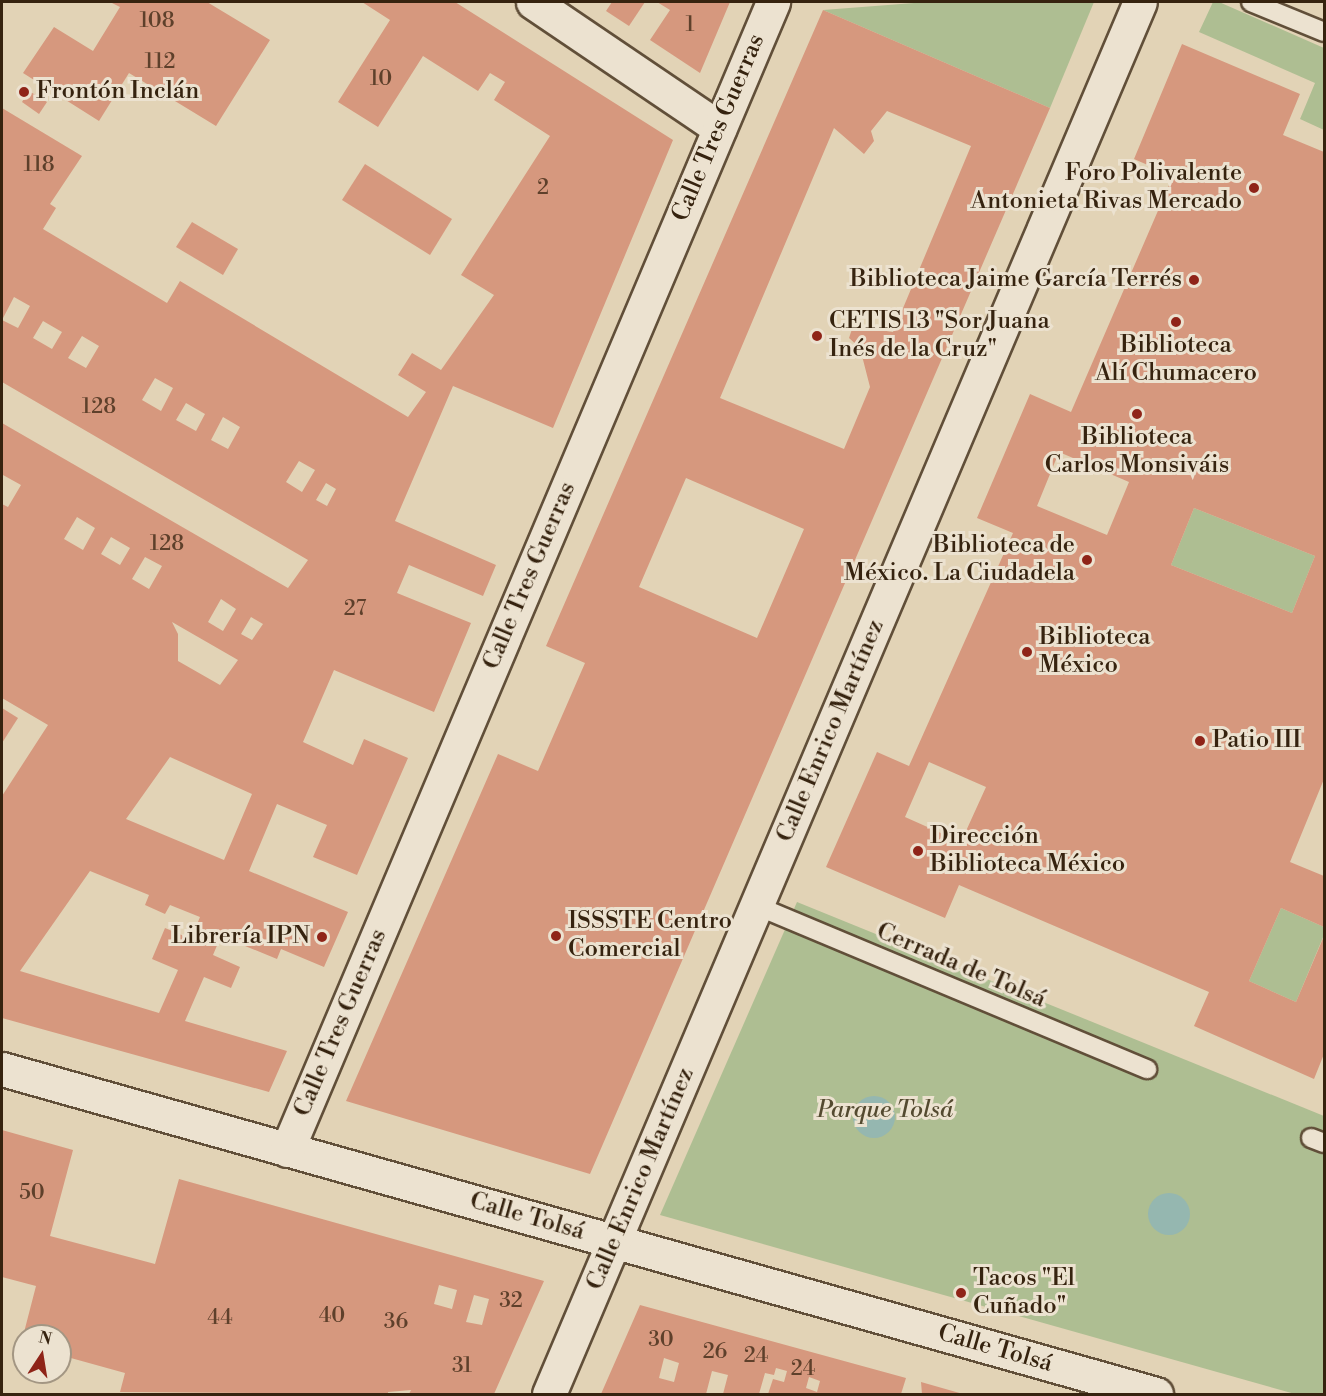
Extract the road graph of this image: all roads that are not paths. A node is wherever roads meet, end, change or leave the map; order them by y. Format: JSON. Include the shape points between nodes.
{"nodes":[{"id":1,"x":533,"y":2,"type":"edge"},
{"id":2,"x":773,"y":2,"type":"edge"},
{"id":3,"x":1140,"y":2,"type":"edge"},
{"id":4,"x":1251,"y":2,"type":"edge"},
{"id":5,"x":1324,"y":32,"type":"edge"},
{"id":6,"x":719,"y":128,"type":"junction"},
{"id":7,"x":757,"y":906,"type":"junction"},
{"id":8,"x":2,"y":1069,"type":"edge"},
{"id":9,"x":1147,"y":1069,"type":"dead end"},
{"id":10,"x":287,"y":1150,"type":"junction"},
{"id":11,"x":614,"y":1242,"type":"junction"},
{"id":12,"x":549,"y":1395,"type":"edge"},
{"id":13,"x":1156,"y":1395,"type":"edge"}],
"edges":[{"from":1,"to":6,"type":"street"},
{"from":2,"to":6,"type":"street","name":"Calle Tres Guerras"},
{"from":3,"to":7,"type":"street","name":"Calle Enrico Martínez"},
{"from":4,"to":5,"type":"lane"},
{"from":6,"to":10,"type":"street","name":"Calle Tres Guerras"},
{"from":7,"to":9,"type":"lane","name":"Cerrada de Tolsá"},
{"from":7,"to":11,"type":"street","name":"Calle Enrico Martínez"},
{"from":8,"to":10,"type":"street","name":"Calle Tolsá"},
{"from":10,"to":11,"type":"street","name":"Calle Tolsá"},
{"from":11,"to":12,"type":"street","name":"Calle Enrico Martínez"},
{"from":11,"to":13,"type":"street","name":"Calle Tolsá"}]}
